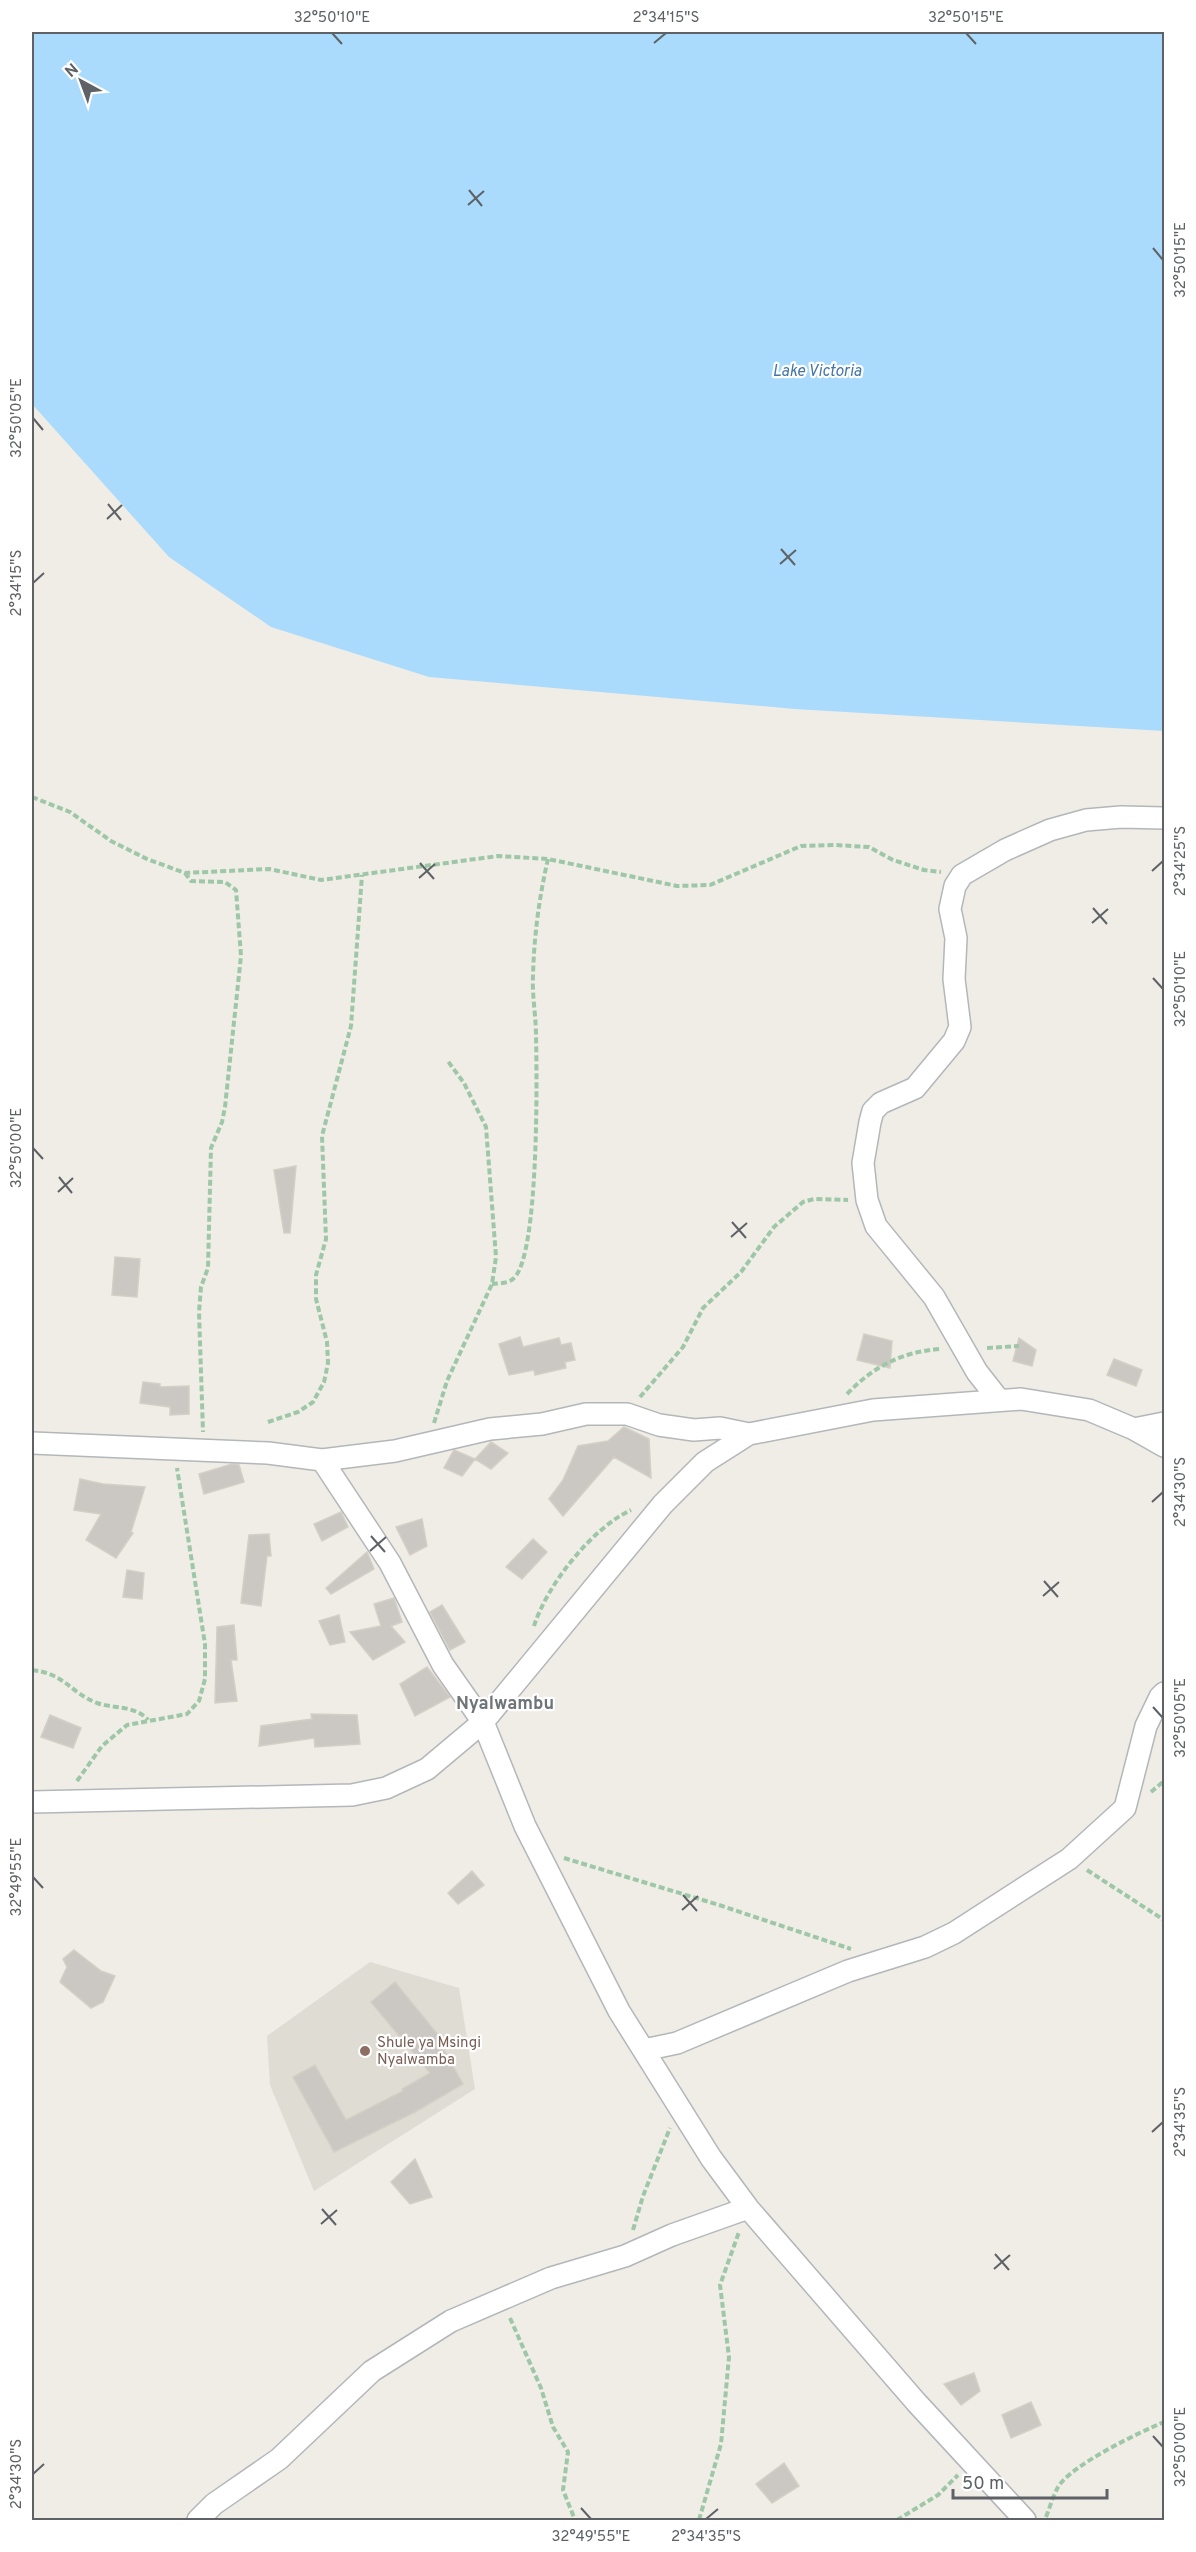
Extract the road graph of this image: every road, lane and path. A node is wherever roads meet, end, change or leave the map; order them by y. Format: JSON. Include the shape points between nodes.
{"nodes":[{"id":1,"x":32,"y":797,"type":"edge"},
{"id":2,"x":1164,"y":818,"type":"edge"},
{"id":3,"x":548,"y":859,"type":"junction"},
{"id":4,"x":185,"y":873,"type":"junction"},
{"id":5,"x":362,"y":875,"type":"junction"},
{"id":6,"x":962,"y":875,"type":"junction"},
{"id":7,"x":447,"y":1060,"type":"dead end"},
{"id":8,"x":867,"y":1200,"type":"junction"},
{"id":9,"x":492,"y":1284,"type":"junction"},
{"id":10,"x":1019,"y":1346,"type":"dead end"},
{"id":11,"x":964,"y":1349,"type":"junction"},
{"id":12,"x":999,"y":1400,"type":"junction"},
{"id":13,"x":627,"y":1414,"type":"junction"},
{"id":14,"x":822,"y":1420,"type":"junction"},
{"id":15,"x":268,"y":1422,"type":"dead end"},
{"id":16,"x":1164,"y":1423,"type":"edge"},
{"id":17,"x":1134,"y":1429,"type":"junction"},
{"id":18,"x":749,"y":1434,"type":"junction"},
{"id":19,"x":32,"y":1443,"type":"edge"},
{"id":20,"x":430,"y":1445,"type":"junction"},
{"id":21,"x":1164,"y":1446,"type":"edge"},
{"id":22,"x":176,"y":1450,"type":"junction"},
{"id":23,"x":203,"y":1451,"type":"junction"},
{"id":24,"x":322,"y":1460,"type":"junction"},
{"id":25,"x":32,"y":1670,"type":"edge"},
{"id":26,"x":1164,"y":1693,"type":"edge"},
{"id":27,"x":149,"y":1720,"type":"junction"},
{"id":28,"x":483,"y":1722,"type":"junction"},
{"id":29,"x":32,"y":1802,"type":"edge"},
{"id":30,"x":63,"y":1802,"type":"junction"},
{"id":31,"x":538,"y":1851,"type":"junction"},
{"id":32,"x":1069,"y":1859,"type":"junction"},
{"id":33,"x":1164,"y":1920,"type":"edge"},
{"id":34,"x":882,"y":1961,"type":"junction"},
{"id":35,"x":644,"y":2050,"type":"junction"},
{"id":36,"x":678,"y":2107,"type":"junction"},
{"id":37,"x":748,"y":2208,"type":"junction"},
{"id":38,"x":627,"y":2238,"type":"dead end"},
{"id":39,"x":503,"y":2298,"type":"junction"},
{"id":40,"x":1164,"y":2422,"type":"edge"},
{"id":41,"x":971,"y":2463,"type":"junction"},
{"id":42,"x":198,"y":2520,"type":"edge"},
{"id":43,"x":575,"y":2520,"type":"edge"},
{"id":44,"x":699,"y":2520,"type":"edge"},
{"id":45,"x":897,"y":2520,"type":"edge"},
{"id":46,"x":1025,"y":2520,"type":"edge"},
{"id":47,"x":1044,"y":2520,"type":"edge"}],
"edges":[{"from":1,"to":4,"type":"path","via":[[70,812],[111,841],[147,859]]},
{"from":2,"to":6,"type":"street","via":[[1121,817],[1050,830]]},
{"from":3,"to":5,"type":"path","via":[[498,856]]},
{"from":3,"to":6,"type":"path","via":[[677,886],[710,885],[801,846],[835,844],[869,847],[924,870]]},
{"from":3,"to":9,"type":"path","via":[[538,900],[532,978],[536,1034],[535,1188],[523,1260],[515,1278]]},
{"from":4,"to":5,"type":"path","via":[[269,869],[321,880]]},
{"from":4,"to":23,"type":"path","via":[[191,881],[225,882],[236,891],[241,956],[225,1107],[211,1148],[208,1268],[201,1287],[199,1312]]},
{"from":5,"to":15,"type":"path","via":[[351,1026],[322,1136],[326,1239],[316,1275],[316,1299],[328,1363],[324,1382],[313,1401],[298,1412]]},
{"from":6,"to":8,"type":"street","via":[[950,909],[956,938],[954,979],[960,1027],[954,1041],[915,1088],[881,1103],[873,1111],[863,1163]]},
{"from":7,"to":9,"type":"path","via":[[464,1083],[486,1127],[495,1220]]},
{"from":8,"to":11,"type":"street","via":[[876,1226],[934,1297]]},
{"from":8,"to":13,"type":"path","via":[[814,1198],[774,1227],[741,1272],[702,1308],[683,1347]]},
{"from":9,"to":20,"type":"path","via":[[447,1382]]},
{"from":10,"to":11,"type":"path"},
{"from":11,"to":12,"type":"street"},
{"from":11,"to":14,"type":"path","via":[[926,1350],[900,1356],[862,1378]]},
{"from":12,"to":14,"type":"street","via":[[873,1410]]},
{"from":12,"to":17,"type":"street","via":[[1021,1399],[1089,1410]]},
{"from":13,"to":18,"type":"street","via":[[659,1425],[694,1430],[720,1428]]},
{"from":13,"to":20,"type":"street","via":[[586,1414],[542,1424],[490,1429]]},
{"from":14,"to":18,"type":"street"},
{"from":16,"to":17,"type":"street"},
{"from":17,"to":21,"type":"street"},
{"from":18,"to":28,"type":"street","via":[[705,1462],[663,1504]]},
{"from":19,"to":22,"type":"street"},
{"from":20,"to":24,"type":"street"},
{"from":22,"to":23,"type":"street"},
{"from":22,"to":27,"type":"path","via":[[205,1644],[205,1679],[199,1701],[187,1714]]},
{"from":23,"to":24,"type":"street"},
{"from":24,"to":28,"type":"street","via":[[390,1563],[442,1665]]},
{"from":25,"to":27,"type":"path","via":[[62,1678],[82,1696],[142,1713]]},
{"from":26,"to":32,"type":"street","via":[[1146,1726],[1125,1808]]},
{"from":27,"to":30,"type":"path","via":[[127,1725],[113,1734]]},
{"from":28,"to":30,"type":"street","via":[[427,1769],[386,1788],[351,1795]]},
{"from":28,"to":31,"type":"street"},
{"from":29,"to":30,"type":"street"},
{"from":31,"to":34,"type":"path","via":[[719,1905]]},
{"from":31,"to":35,"type":"street","via":[[619,2011]]},
{"from":32,"to":33,"type":"path"},
{"from":32,"to":34,"type":"street","via":[[954,1933]]},
{"from":34,"to":35,"type":"street","via":[[848,1971],[677,2043]]},
{"from":35,"to":36,"type":"street"},
{"from":36,"to":37,"type":"street"},
{"from":36,"to":38,"type":"path"},
{"from":37,"to":39,"type":"street"},
{"from":37,"to":41,"type":"street"},
{"from":37,"to":44,"type":"path","via":[[720,2285],[728,2332],[728,2390],[718,2462]]},
{"from":39,"to":42,"type":"street","via":[[451,2321],[372,2371],[279,2459],[214,2504]]},
{"from":39,"to":43,"type":"path","via":[[553,2427],[568,2452],[563,2490]]},
{"from":40,"to":47,"type":"path","via":[[1136,2434],[1069,2475],[1059,2486]]},
{"from":41,"to":45,"type":"path","via":[[938,2495]]},
{"from":41,"to":46,"type":"street"}]}
